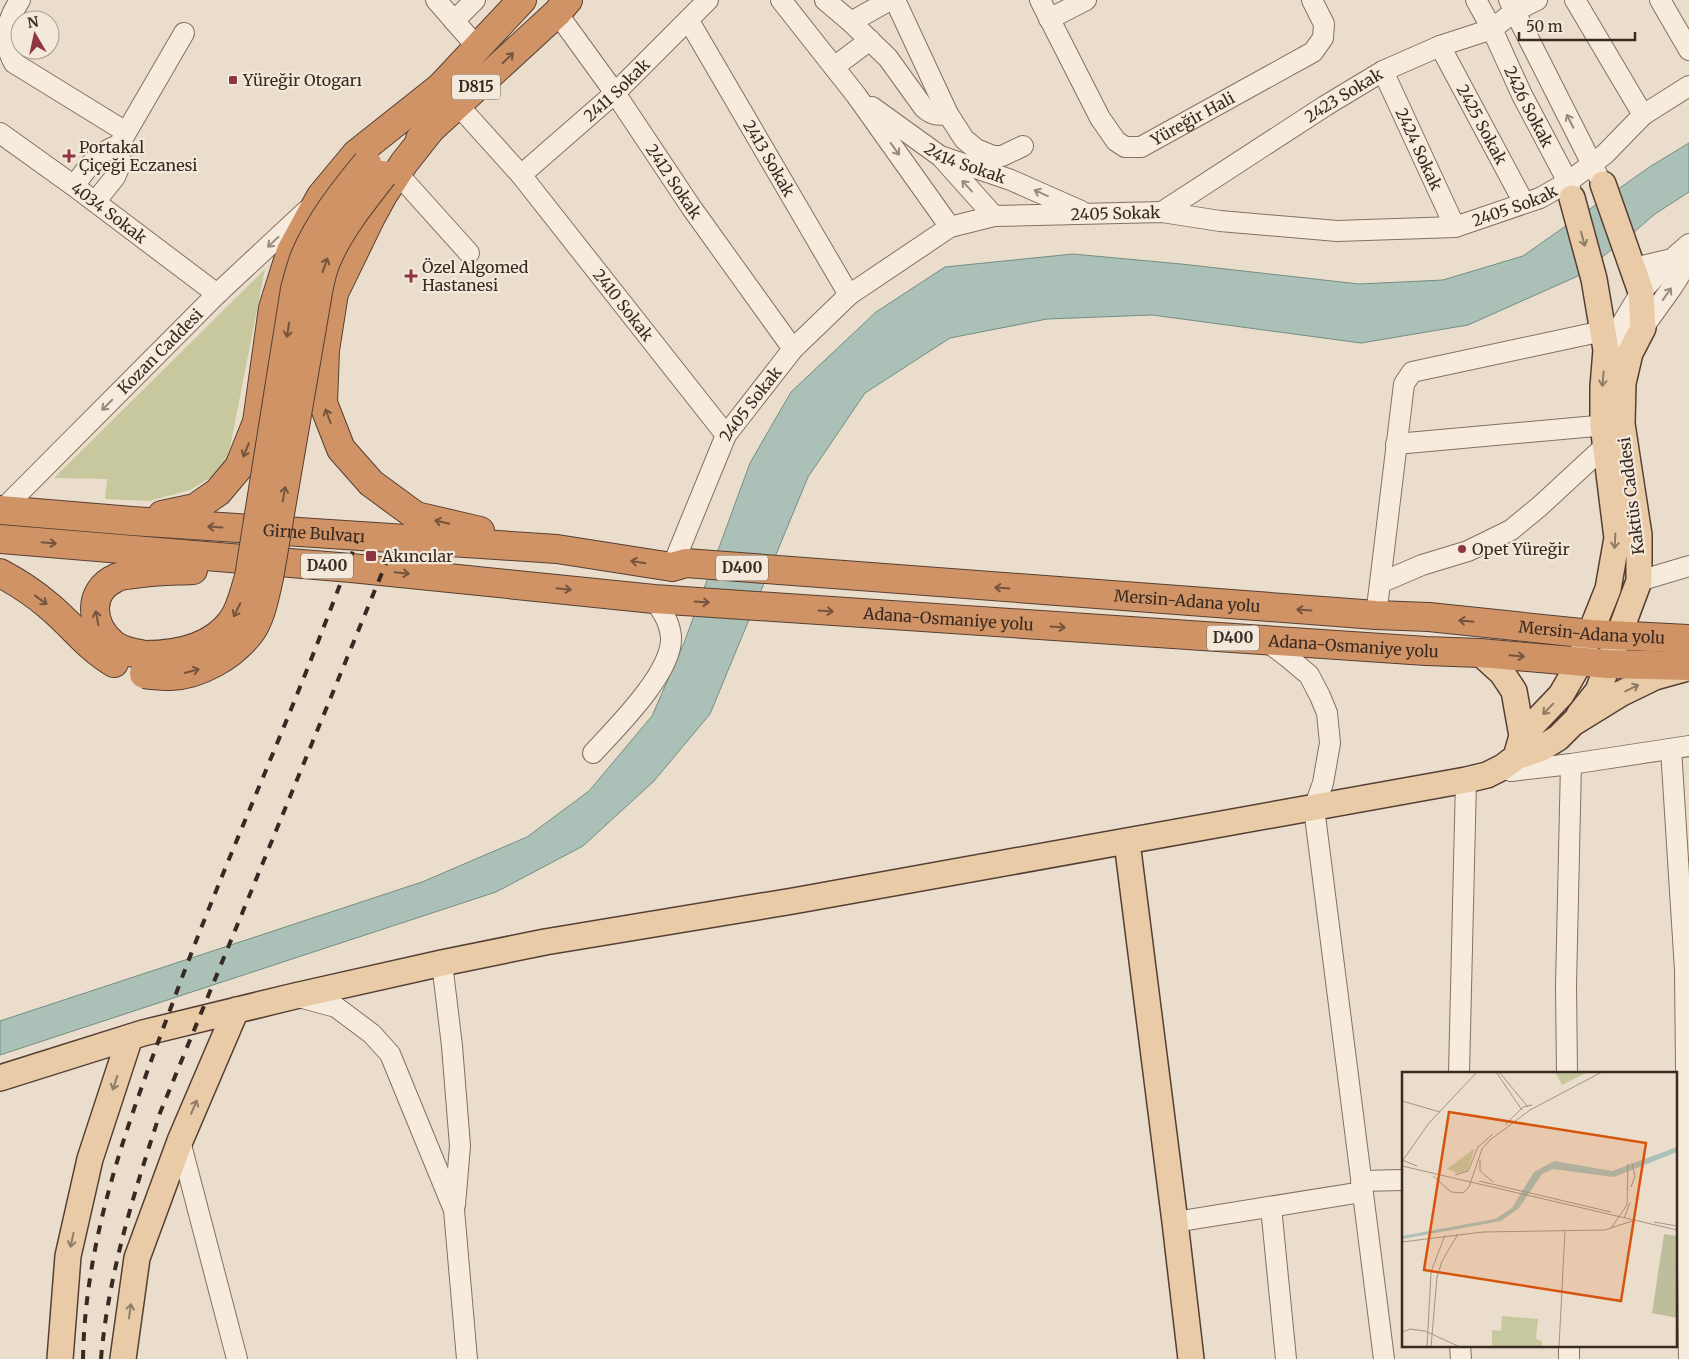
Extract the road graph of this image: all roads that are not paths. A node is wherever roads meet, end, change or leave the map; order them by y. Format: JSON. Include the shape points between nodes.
{"nodes":[{"id":1,"x":20,"y":0,"type":"edge"},
{"id":2,"x":436,"y":0,"type":"edge"},
{"id":3,"x":475,"y":0,"type":"edge"},
{"id":4,"x":522,"y":0,"type":"edge"},
{"id":5,"x":708,"y":0,"type":"edge"},
{"id":6,"x":781,"y":0,"type":"edge"},
{"id":7,"x":825,"y":0,"type":"edge"},
{"id":8,"x":890,"y":0,"type":"edge"},
{"id":9,"x":895,"y":0,"type":"edge"},
{"id":10,"x":1040,"y":0,"type":"edge"},
{"id":11,"x":1086,"y":0,"type":"edge"},
{"id":12,"x":1312,"y":0,"type":"edge"},
{"id":13,"x":1476,"y":0,"type":"edge"},
{"id":14,"x":1536,"y":0,"type":"edge"},
{"id":15,"x":1575,"y":0,"type":"edge"},
{"id":16,"x":1660,"y":0,"type":"edge"},
{"id":17,"x":563,"y":6,"type":"edge"},
{"id":18,"x":1512,"y":6,"type":"edge"},
{"id":19,"x":1049,"y":19,"type":"junction"},
{"id":20,"x":454,"y":21,"type":"junction"},
{"id":21,"x":689,"y":21,"type":"junction"},
{"id":22,"x":851,"y":22,"type":"junction"},
{"id":23,"x":1492,"y":29,"type":"junction"},
{"id":24,"x":184,"y":34,"type":"dead end"},
{"id":25,"x":870,"y":40,"type":"junction"},
{"id":26,"x":1440,"y":46,"type":"junction"},
{"id":27,"x":477,"y":47,"type":"junction"},
{"id":28,"x":1689,"y":50,"type":"edge"},
{"id":29,"x":834,"y":67,"type":"junction"},
{"id":30,"x":1383,"y":71,"type":"junction"},
{"id":31,"x":1689,"y":86,"type":"edge"},
{"id":32,"x":615,"y":93,"type":"junction"},
{"id":33,"x":450,"y":94,"type":"junction"},
{"id":34,"x":856,"y":95,"type":"junction"},
{"id":35,"x":948,"y":114,"type":"junction"},
{"id":36,"x":1643,"y":115,"type":"junction"},
{"id":37,"x":0,"y":133,"type":"edge"},
{"id":38,"x":123,"y":139,"type":"junction"},
{"id":39,"x":1023,"y":146,"type":"dead end"},
{"id":40,"x":940,"y":156,"type":"junction"},
{"id":41,"x":383,"y":170,"type":"junction"},
{"id":42,"x":1597,"y":174,"type":"junction"},
{"id":43,"x":521,"y":176,"type":"junction"},
{"id":44,"x":74,"y":186,"type":"junction"},
{"id":45,"x":1570,"y":190,"type":"junction"},
{"id":46,"x":321,"y":196,"type":"junction"},
{"id":47,"x":95,"y":202,"type":"junction"},
{"id":48,"x":1524,"y":204,"type":"junction"},
{"id":49,"x":1162,"y":212,"type":"junction"},
{"id":50,"x":1085,"y":213,"type":"junction"},
{"id":51,"x":994,"y":216,"type":"junction"},
{"id":52,"x":950,"y":227,"type":"junction"},
{"id":53,"x":1456,"y":227,"type":"junction"},
{"id":54,"x":1689,"y":244,"type":"edge"},
{"id":55,"x":469,"y":253,"type":"dead end"},
{"id":56,"x":1681,"y":259,"type":"edge"},
{"id":57,"x":1629,"y":261,"type":"junction"},
{"id":58,"x":1641,"y":292,"type":"junction"},
{"id":59,"x":217,"y":294,"type":"junction"},
{"id":60,"x":849,"y":295,"type":"junction"},
{"id":61,"x":1643,"y":328,"type":"junction"},
{"id":62,"x":1613,"y":345,"type":"junction"},
{"id":63,"x":793,"y":349,"type":"junction"},
{"id":64,"x":1614,"y":434,"type":"junction"},
{"id":65,"x":726,"y":436,"type":"junction"},
{"id":66,"x":1396,"y":444,"type":"junction"},
{"id":67,"x":1,"y":510,"type":"edge"},
{"id":68,"x":132,"y":521,"type":"junction"},
{"id":69,"x":0,"y":539,"type":"edge"},
{"id":70,"x":557,"y":549,"type":"junction"},
{"id":71,"x":679,"y":565,"type":"junction"},
{"id":72,"x":1689,"y":566,"type":"edge"},
{"id":73,"x":350,"y":568,"type":"junction"},
{"id":74,"x":0,"y":573,"type":"edge"},
{"id":75,"x":1639,"y":581,"type":"junction"},
{"id":76,"x":1380,"y":582,"type":"junction"},
{"id":77,"x":654,"y":599,"type":"junction"},
{"id":78,"x":1376,"y":615,"type":"junction"},
{"id":79,"x":1591,"y":634,"type":"junction"},
{"id":80,"x":1619,"y":635,"type":"junction"},
{"id":81,"x":1689,"y":639,"type":"edge"},
{"id":82,"x":1266,"y":640,"type":"junction"},
{"id":83,"x":1480,"y":653,"type":"junction"},
{"id":84,"x":1579,"y":661,"type":"junction"},
{"id":85,"x":1608,"y":664,"type":"junction"},
{"id":86,"x":144,"y":665,"type":"junction"},
{"id":87,"x":1689,"y":667,"type":"edge"},
{"id":88,"x":1573,"y":723,"type":"junction"},
{"id":89,"x":1680,"y":748,"type":"edge"},
{"id":90,"x":593,"y":753,"type":"dead end"},
{"id":91,"x":1514,"y":753,"type":"junction"},
{"id":92,"x":1571,"y":764,"type":"junction"},
{"id":93,"x":1466,"y":780,"type":"junction"},
{"id":94,"x":1314,"y":808,"type":"junction"},
{"id":95,"x":1127,"y":842,"type":"junction"},
{"id":96,"x":442,"y":963,"type":"junction"},
{"id":97,"x":295,"y":996,"type":"junction"},
{"id":98,"x":236,"y":1010,"type":"junction"},
{"id":99,"x":130,"y":1037,"type":"junction"},
{"id":100,"x":1460,"y":1072,"type":"edge"},
{"id":101,"x":1567,"y":1072,"type":"edge"},
{"id":102,"x":0,"y":1078,"type":"edge"},
{"id":103,"x":180,"y":1141,"type":"junction"},
{"id":104,"x":1683,"y":1178,"type":"edge"},
{"id":105,"x":1402,"y":1180,"type":"edge"},
{"id":106,"x":1362,"y":1187,"type":"junction"},
{"id":107,"x":1271,"y":1207,"type":"junction"},
{"id":108,"x":454,"y":1210,"type":"junction"},
{"id":109,"x":1175,"y":1222,"type":"junction"},
{"id":110,"x":1460,"y":1346,"type":"edge"},
{"id":111,"x":1569,"y":1346,"type":"edge"},
{"id":112,"x":60,"y":1359,"type":"edge"},
{"id":113,"x":123,"y":1359,"type":"edge"},
{"id":114,"x":237,"y":1359,"type":"edge"},
{"id":115,"x":466,"y":1359,"type":"edge"},
{"id":116,"x":1191,"y":1359,"type":"edge"},
{"id":117,"x":1286,"y":1359,"type":"edge"},
{"id":118,"x":1384,"y":1359,"type":"edge"},
{"id":119,"x":1460,"y":1359,"type":"edge"},
{"id":120,"x":1569,"y":1359,"type":"edge"},
{"id":121,"x":1689,"y":1359,"type":"edge"}],
"edges":[{"from":1,"to":38,"type":"street","via":[[6,32],[7,48],[14,63]]},
{"from":2,"to":20,"type":"street"},
{"from":3,"to":20,"type":"street"},
{"from":4,"to":27,"type":"highway","number":"D815"},
{"from":5,"to":21,"type":"street","name":"2411 Sokak"},
{"from":6,"to":29,"type":"street","name":"2414 Sokak"},
{"from":7,"to":22,"type":"street"},
{"from":8,"to":22,"type":"street"},
{"from":9,"to":35,"type":"street"},
{"from":10,"to":19,"type":"street","name":"Yüreğir Hali"},
{"from":11,"to":19,"type":"street"},
{"from":12,"to":19,"type":"street","name":"Yüreğir Hali","via":[[1324,24],[1323,38],[1313,52],[1141,147],[1125,147],[1116,141],[1100,118]]},
{"from":13,"to":23,"type":"street","name":"2426 Sokak"},
{"from":14,"to":18,"type":"street","name":"2423 Sokak"},
{"from":15,"to":36,"type":"street"},
{"from":16,"to":28,"type":"street"},
{"from":17,"to":32,"type":"street","name":"2412 Sokak"},
{"from":33,"to":17,"type":"highway","number":"D815","one_way":true},
{"from":18,"to":23,"type":"street","name":"2423 Sokak"},
{"from":42,"to":18,"type":"street","one_way":true},
{"from":20,"to":27,"type":"street"},
{"from":21,"to":32,"type":"street","name":"2411 Sokak"},
{"from":21,"to":60,"type":"street","name":"2413 Sokak"},
{"from":22,"to":25,"type":"street"},
{"from":23,"to":26,"type":"street","name":"2423 Sokak"},
{"from":23,"to":45,"type":"street","name":"2426 Sokak"},
{"from":24,"to":38,"type":"street"},
{"from":25,"to":29,"type":"street"},
{"from":25,"to":35,"type":"street","via":[[888,58],[924,108],[931,114]]},
{"from":26,"to":30,"type":"street","name":"2423 Sokak"},
{"from":26,"to":48,"type":"street","name":"2425 Sokak"},
{"from":27,"to":33,"type":"highway","number":"D815"},
{"from":29,"to":34,"type":"street","name":"2414 Sokak"},
{"from":30,"to":49,"type":"street","name":"2423 Sokak"},
{"from":30,"to":53,"type":"street","name":"2424 Sokak"},
{"from":31,"to":36,"type":"street","name":"2405 Sokak"},
{"from":32,"to":43,"type":"street","name":"2411 Sokak"},
{"from":32,"to":63,"type":"street","name":"2412 Sokak","via":[[690,207]]},
{"from":33,"to":41,"type":"highway"},
{"from":33,"to":41,"type":"highway","number":"D815","via":[[434,125]]},
{"from":33,"to":43,"type":"street","name":"2410 Sokak"},
{"from":33,"to":46,"type":"highway","via":[[356,154]]},
{"from":34,"to":40,"type":"street","name":"2414 Sokak"},
{"from":34,"to":52,"type":"street","name":"2414 Sokak","one_way":true},
{"from":35,"to":39,"type":"street","via":[[964,139],[984,153],[1002,156]]},
{"from":36,"to":42,"type":"street","name":"2405 Sokak","via":[[1604,154]]},
{"from":37,"to":44,"type":"street","name":"4034 Sokak"},
{"from":38,"to":44,"type":"street","via":[[92,161]]},
{"from":38,"to":47,"type":"street","via":[[121,163],[115,177]]},
{"from":50,"to":40,"type":"street","name":"2414 Sokak","one_way":true,"via":[[1011,180]]},
{"from":51,"to":40,"type":"street","one_way":true},
{"from":41,"to":55,"type":"street"},
{"from":70,"to":41,"type":"highway","one_way":true,"via":[[416,516],[372,483],[341,448],[323,403],[325,350],[334,293],[371,217]]},
{"from":41,"to":86,"type":"highway","bridge":true,"via":[[325,263],[269,578],[263,604],[250,632],[227,655],[197,671],[171,676]]},
{"from":42,"to":45,"type":"street","name":"2405 Sokak"},
{"from":42,"to":57,"type":"main road"},
{"from":43,"to":65,"type":"street","name":"2410 Sokak"},
{"from":44,"to":47,"type":"street","name":"4034 Sokak"},
{"from":45,"to":48,"type":"street","name":"2405 Sokak"},
{"from":45,"to":62,"type":"main road","one_way":true},
{"from":46,"to":59,"type":"street","name":"Kozan Caddesi","one_way":true},
{"from":46,"to":68,"type":"highway","one_way":true,"via":[[291,252],[274,308],[257,422],[239,466],[218,492],[195,508]]},
{"from":47,"to":59,"type":"street","name":"4034 Sokak"},
{"from":48,"to":53,"type":"street","name":"2405 Sokak"},
{"from":49,"to":50,"type":"street","name":"2405 Sokak"},
{"from":49,"to":53,"type":"street","name":"2405 Sokak","via":[[1220,221],[1337,231]]},
{"from":50,"to":51,"type":"street","name":"2405 Sokak"},
{"from":51,"to":52,"type":"street","name":"2405 Sokak"},
{"from":52,"to":60,"type":"street","name":"2405 Sokak"},
{"from":54,"to":56,"type":"street"},
{"from":56,"to":57,"type":"street","via":[[1638,267]]},
{"from":56,"to":58,"type":"street"},
{"from":61,"to":56,"type":"street","one_way":true,"via":[[1673,286]]},
{"from":57,"to":58,"type":"main road"},
{"from":58,"to":61,"type":"main road"},
{"from":58,"to":62,"type":"street"},
{"from":59,"to":67,"type":"street","name":"Kozan Caddesi","one_way":true},
{"from":60,"to":63,"type":"street","name":"2405 Sokak"},
{"from":61,"to":62,"type":"main road","name":"Kaktüs Caddesi"},
{"from":62,"to":64,"type":"main road","name":"Kaktüs Caddesi","via":[[1623,383]]},
{"from":62,"to":66,"type":"street","via":[[1412,372],[1404,384]]},
{"from":63,"to":65,"type":"street","name":"2405 Sokak"},
{"from":64,"to":66,"type":"street"},
{"from":64,"to":75,"type":"main road","name":"Kaktüs Caddesi","via":[[1639,536]]},
{"from":64,"to":76,"type":"street","via":[[1511,530],[1468,551]]},
{"from":64,"to":79,"type":"main road","one_way":true,"via":[[1616,538],[1608,589]]},
{"from":65,"to":71,"type":"street","name":"2405 Sokak"},
{"from":66,"to":76,"type":"street"},
{"from":67,"to":68,"type":"highway","name":"Girne Bulvarı","number":"D400"},
{"from":70,"to":68,"type":"highway","name":"Girne Bulvarı","number":"D400","one_way":true},
{"from":69,"to":73,"type":"highway","name":"Girne Bulvarı","number":"D400","one_way":true},
{"from":71,"to":70,"type":"highway","name":"Girne Bulvarı","number":"D400","one_way":true},
{"from":78,"to":71,"type":"highway","name":"Mersin-Adana yolu","number":"D400","one_way":true},
{"from":72,"to":75,"type":"street"},
{"from":73,"to":77,"type":"highway","name":"Girne Bulvarı","number":"D400","one_way":true},
{"from":86,"to":73,"type":"highway","one_way":true,"via":[[114,645],[100,631],[96,620],[95,602],[101,587],[117,577],[158,571]]},
{"from":74,"to":86,"type":"highway","one_way":true,"via":[[50,606],[101,656],[119,666]]},
{"from":75,"to":80,"type":"main road","name":"Kaktüs Caddesi"},
{"from":76,"to":78,"type":"street"},
{"from":77,"to":82,"type":"highway","name":"Adana-Osmaniye yolu","number":"D400","one_way":true},
{"from":77,"to":90,"type":"street","via":[[666,617],[671,638],[665,663],[650,687]]},
{"from":79,"to":78,"type":"highway","name":"Mersin-Adana yolu","number":"D400","one_way":true,"via":[[1430,617]]},
{"from":79,"to":80,"type":"highway","name":"Mersin-Adana yolu","number":"D400"},
{"from":79,"to":84,"type":"main road"},
{"from":80,"to":81,"type":"highway","name":"Mersin-Adana yolu","number":"D400"},
{"from":80,"to":85,"type":"main road","name":"Kaktüs Caddesi"},
{"from":82,"to":83,"type":"highway","name":"Adana-Osmaniye yolu","number":"D400"},
{"from":82,"to":94,"type":"street","via":[[1309,675],[1327,713],[1330,743]]},
{"from":83,"to":84,"type":"highway","name":"Adana-Osmaniye yolu","number":"D400","one_way":true},
{"from":83,"to":91,"type":"main road","via":[[1514,691]]},
{"from":84,"to":85,"type":"highway","name":"Adana-Osmaniye yolu","number":"D400"},
{"from":84,"to":91,"type":"main road","one_way":true,"via":[[1561,695]]},
{"from":85,"to":87,"type":"highway","name":"Adana-Osmaniye yolu","number":"D400"},
{"from":85,"to":88,"type":"main road","name":"Kaktüs Caddesi","via":[[1598,691]]},
{"from":88,"to":87,"type":"main road","one_way":true,"via":[[1620,694],[1656,677]]},
{"from":88,"to":91,"type":"main road","via":[[1540,749]]},
{"from":89,"to":92,"type":"street"},
{"from":89,"to":104,"type":"street","via":[[1685,970]]},
{"from":91,"to":92,"type":"street","via":[[1511,771]]},
{"from":91,"to":93,"type":"main road","via":[[1486,775]]},
{"from":92,"to":101,"type":"street"},
{"from":93,"to":94,"type":"main road"},
{"from":93,"to":100,"type":"street"},
{"from":94,"to":95,"type":"main road"},
{"from":94,"to":106,"type":"street"},
{"from":95,"to":96,"type":"main road","via":[[544,942]]},
{"from":95,"to":109,"type":"main road"},
{"from":96,"to":97,"type":"main road"},
{"from":96,"to":108,"type":"street","via":[[460,1146]]},
{"from":97,"to":98,"type":"main road"},
{"from":97,"to":108,"type":"street","via":[[336,1007],[372,1034],[390,1054]]},
{"from":98,"to":99,"type":"main road"},
{"from":103,"to":98,"type":"main road","one_way":true},
{"from":99,"to":102,"type":"main road"},
{"from":99,"to":112,"type":"main road","one_way":true,"via":[[90,1159],[68,1256]]},
{"from":113,"to":103,"type":"main road","one_way":true,"via":[[137,1258]]},
{"from":103,"to":114,"type":"street"},
{"from":104,"to":121,"type":"street"},
{"from":105,"to":106,"type":"street"},
{"from":106,"to":107,"type":"street"},
{"from":106,"to":118,"type":"street"},
{"from":107,"to":109,"type":"street"},
{"from":107,"to":117,"type":"street"},
{"from":108,"to":115,"type":"street"},
{"from":109,"to":116,"type":"main road"},
{"from":110,"to":119,"type":"street"},
{"from":111,"to":120,"type":"street"}]}
